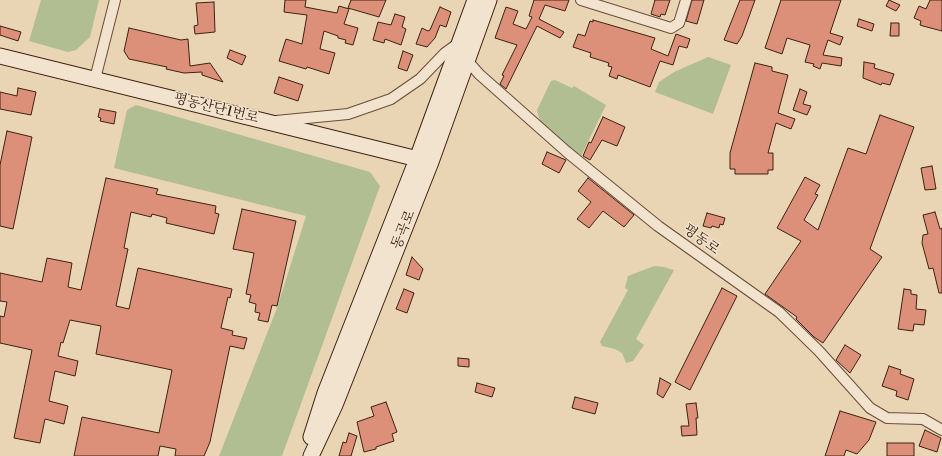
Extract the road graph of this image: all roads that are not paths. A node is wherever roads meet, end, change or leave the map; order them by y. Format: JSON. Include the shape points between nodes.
{"nodes":[{"id":1,"x":115,"y":0,"type":"edge"},
{"id":2,"x":475,"y":0,"type":"edge"},
{"id":3,"x":489,"y":0,"type":"edge"},
{"id":4,"x":581,"y":0,"type":"edge"},
{"id":5,"x":686,"y":0,"type":"edge"},
{"id":6,"x":460,"y":42,"type":"junction"},
{"id":7,"x":0,"y":56,"type":"edge"},
{"id":8,"x":466,"y":61,"type":"junction"},
{"id":9,"x":95,"y":78,"type":"junction"},
{"id":10,"x":265,"y":122,"type":"junction"},
{"id":11,"x":424,"y":161,"type":"junction"},
{"id":12,"x":942,"y":430,"type":"edge"},
{"id":13,"x":306,"y":456,"type":"edge"},
{"id":14,"x":311,"y":456,"type":"edge"}],
"edges":[{"from":1,"to":9,"type":"street"},
{"from":2,"to":6,"type":"main road","name":"동곡로"},
{"from":3,"to":8,"type":"main road","name":"동곡로"},
{"from":4,"to":5,"type":"street","via":[[671,28],[679,23]]},
{"from":6,"to":8,"type":"street","name":"평동로"},
{"from":6,"to":10,"type":"street","via":[[445,53],[420,79],[379,104],[348,114]]},
{"from":6,"to":11,"type":"main road","name":"동곡로"},
{"from":7,"to":9,"type":"main road","name":"평동산단1번로"},
{"from":8,"to":11,"type":"main road","name":"동곡로"},
{"from":8,"to":12,"type":"street","name":"평동로","via":[[567,152],[658,226],[780,312],[870,408],[887,418],[923,419]]},
{"from":9,"to":10,"type":"main road","name":"평동산단1번로"},
{"from":10,"to":11,"type":"main road","name":"평동산단1번로"},
{"from":11,"to":13,"type":"main road","name":"동곡로","via":[[325,393]]},
{"from":11,"to":14,"type":"main road","name":"동곡로","via":[[335,405]]}]}
